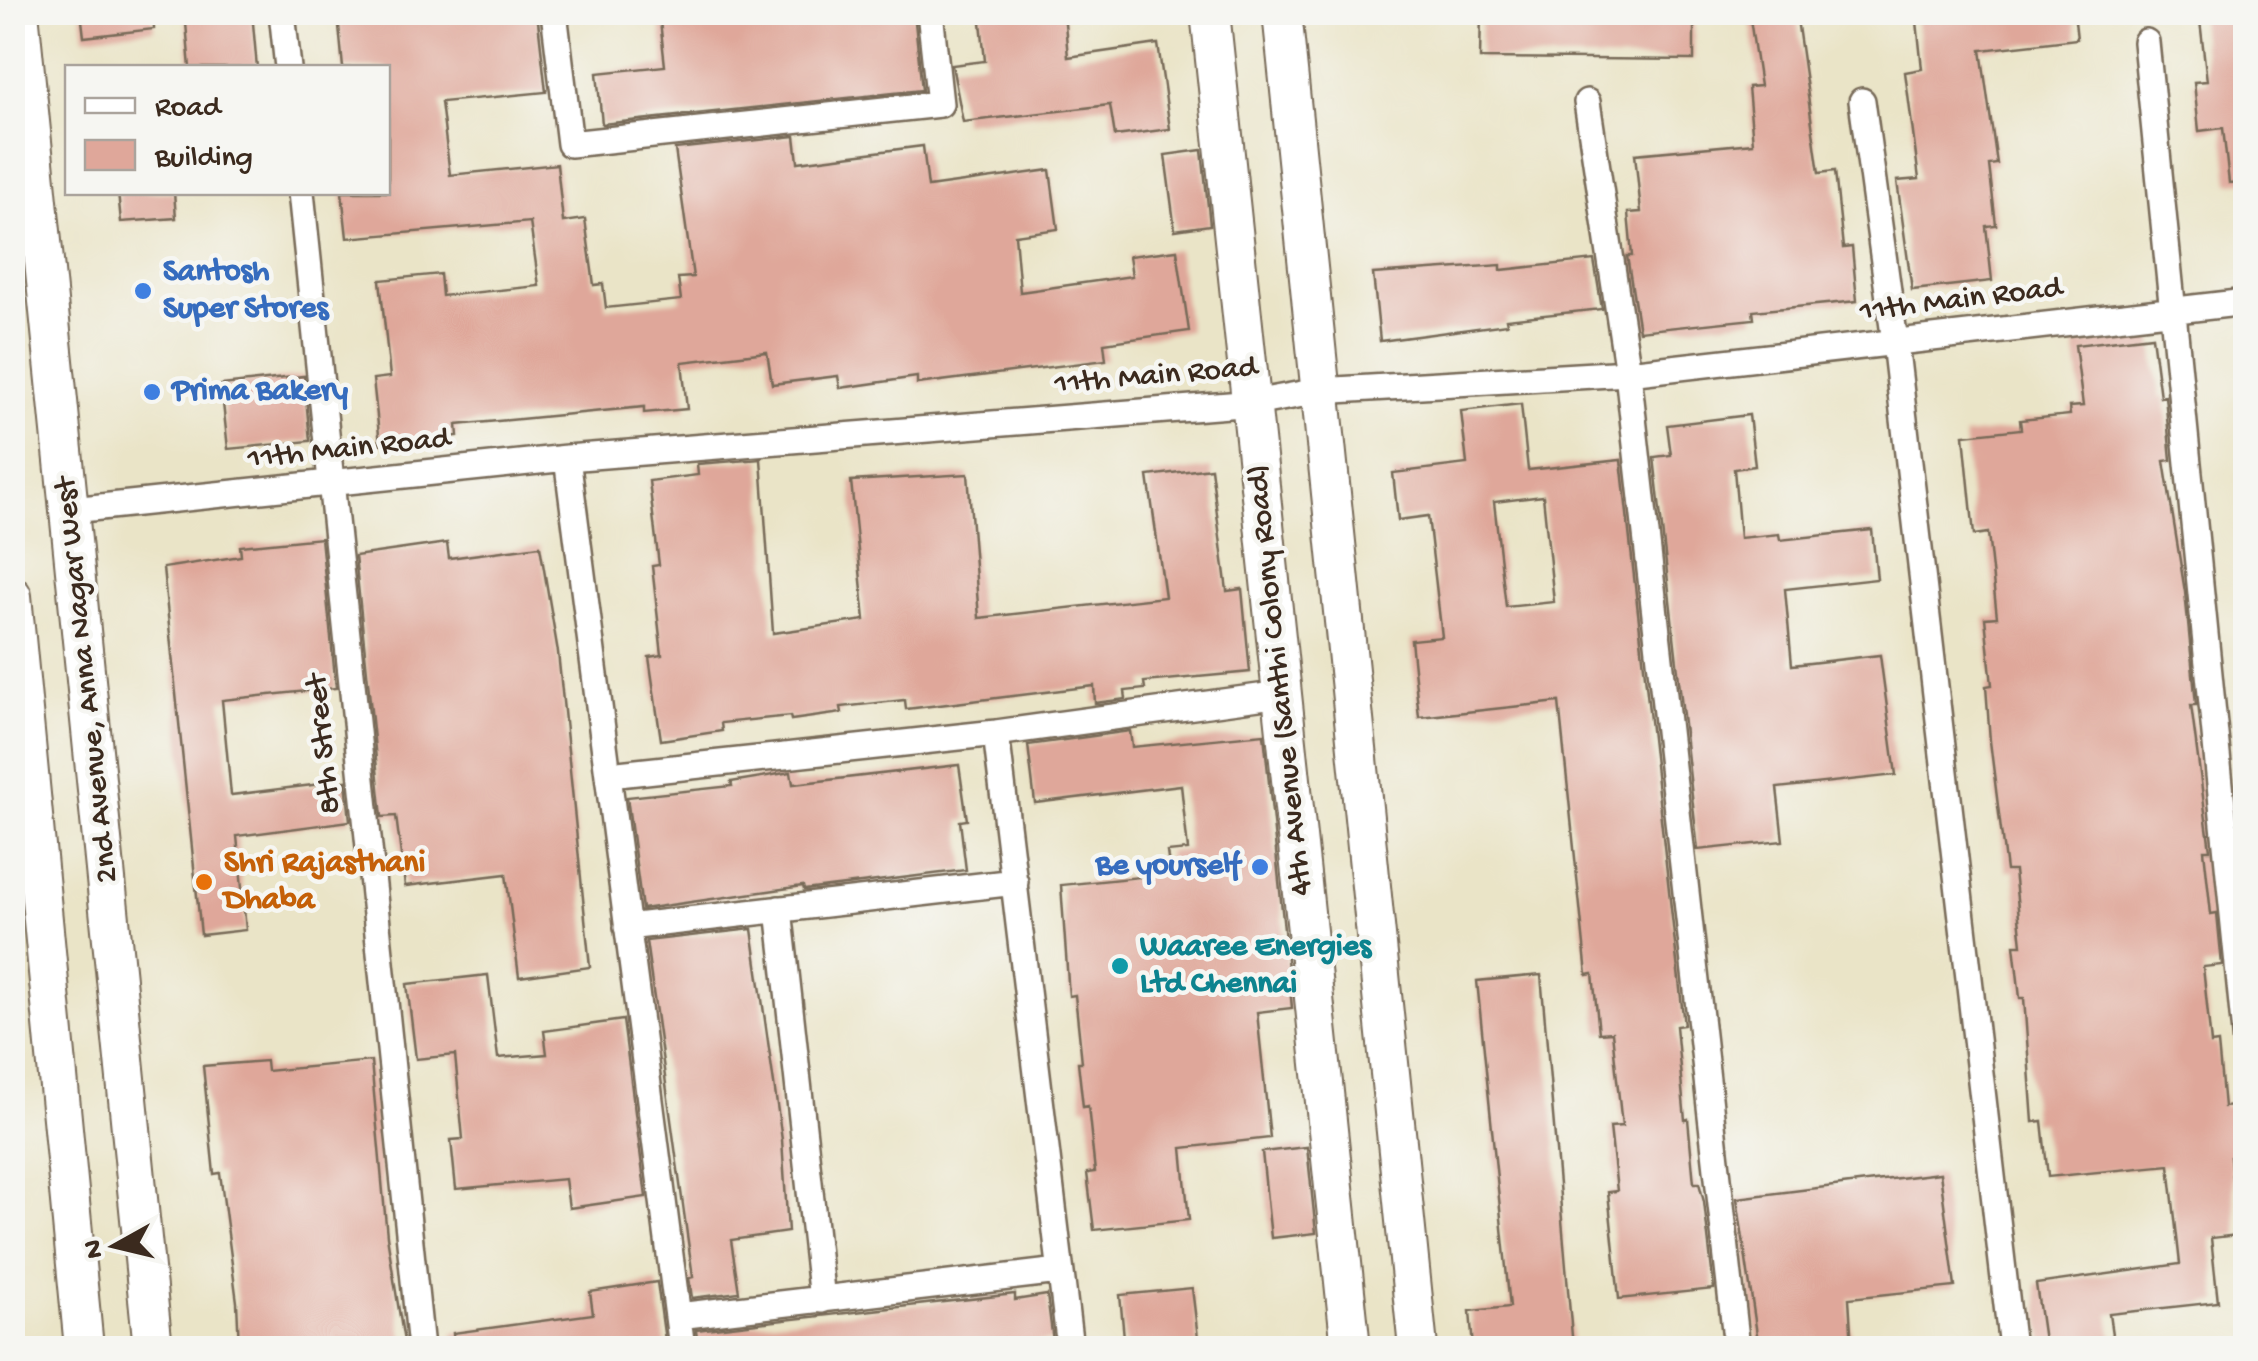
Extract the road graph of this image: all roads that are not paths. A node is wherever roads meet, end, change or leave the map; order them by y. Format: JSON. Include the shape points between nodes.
{"nodes":[{"id":1,"x":19,"y":12,"type":"edge"},
{"id":2,"x":282,"y":12,"type":"edge"},
{"id":3,"x":554,"y":12,"type":"edge"},
{"id":4,"x":930,"y":12,"type":"edge"},
{"id":5,"x":1210,"y":12,"type":"edge"},
{"id":6,"x":1282,"y":12,"type":"edge"},
{"id":7,"x":2146,"y":42,"type":"dead end"},
{"id":8,"x":288,"y":65,"type":"edge"},
{"id":9,"x":1862,"y":101,"type":"dead end"},
{"id":10,"x":1587,"y":102,"type":"dead end"},
{"id":11,"x":301,"y":195,"type":"edge"},
{"id":12,"x":2246,"y":302,"type":"edge"},
{"id":13,"x":2172,"y":309,"type":"junction"},
{"id":14,"x":1895,"y":342,"type":"junction"},
{"id":15,"x":1628,"y":373,"type":"junction"},
{"id":16,"x":1319,"y":391,"type":"junction"},
{"id":17,"x":1254,"y":403,"type":"junction"},
{"id":18,"x":567,"y":458,"type":"junction"},
{"id":19,"x":332,"y":486,"type":"junction"},
{"id":20,"x":72,"y":510,"type":"junction"},
{"id":21,"x":12,"y":596,"type":"edge"},
{"id":22,"x":1280,"y":694,"type":"junction"},
{"id":23,"x":996,"y":733,"type":"junction"},
{"id":24,"x":609,"y":775,"type":"junction"},
{"id":25,"x":1015,"y":882,"type":"junction"},
{"id":26,"x":779,"y":910,"type":"junction"},
{"id":27,"x":627,"y":927,"type":"junction"},
{"id":28,"x":2246,"y":1045,"type":"edge"},
{"id":29,"x":1059,"y":1271,"type":"junction"},
{"id":30,"x":822,"y":1300,"type":"junction"},
{"id":31,"x":678,"y":1316,"type":"junction"},
{"id":32,"x":84,"y":1348,"type":"edge"},
{"id":33,"x":153,"y":1348,"type":"edge"},
{"id":34,"x":421,"y":1348,"type":"edge"},
{"id":35,"x":682,"y":1348,"type":"edge"},
{"id":36,"x":1070,"y":1348,"type":"edge"},
{"id":37,"x":1351,"y":1348,"type":"edge"},
{"id":38,"x":1418,"y":1348,"type":"edge"},
{"id":39,"x":1738,"y":1348,"type":"edge"},
{"id":40,"x":2012,"y":1348,"type":"edge"}],
"edges":[{"from":1,"to":20,"type":"street","name":"2nd Avenue, Anna Nagar West"},
{"from":2,"to":8,"type":"street"},
{"from":3,"to":4,"type":"street","via":[[570,144],[940,104]]},
{"from":5,"to":17,"type":"street","name":"4th Avenue (Santhi Colony Road)"},
{"from":6,"to":16,"type":"street","name":"4th Avenue (Santhi Colony Road)"},
{"from":7,"to":13,"type":"street"},
{"from":9,"to":14,"type":"street"},
{"from":10,"to":15,"type":"street"},
{"from":11,"to":19,"type":"street","name":"8th Street"},
{"from":12,"to":13,"type":"street","name":"11th Main Road"},
{"from":13,"to":14,"type":"street","name":"11th Main Road"},
{"from":13,"to":28,"type":"street"},
{"from":14,"to":15,"type":"street","name":"11th Main Road"},
{"from":14,"to":40,"type":"street"},
{"from":15,"to":16,"type":"street","name":"11th Main Road"},
{"from":15,"to":39,"type":"street"},
{"from":16,"to":17,"type":"street","name":"11th Main Road"},
{"from":16,"to":38,"type":"street","name":"4th Avenue (Santhi Colony Road)"},
{"from":17,"to":18,"type":"street","name":"11th Main Road"},
{"from":17,"to":22,"type":"street","name":"4th Avenue (Santhi Colony Road)"},
{"from":18,"to":19,"type":"street","name":"11th Main Road"},
{"from":18,"to":24,"type":"street"},
{"from":19,"to":20,"type":"street","name":"11th Main Road"},
{"from":19,"to":34,"type":"street","name":"8th Street"},
{"from":20,"to":33,"type":"street","name":"2nd Avenue, Anna Nagar West"},
{"from":21,"to":32,"type":"street","name":"2nd Avenue, Anna Nagar West"},
{"from":22,"to":23,"type":"street"},
{"from":22,"to":37,"type":"street","name":"4th Avenue (Santhi Colony Road)"},
{"from":23,"to":24,"type":"street"},
{"from":23,"to":25,"type":"street"},
{"from":24,"to":27,"type":"street"},
{"from":25,"to":26,"type":"street"},
{"from":25,"to":29,"type":"street"},
{"from":26,"to":27,"type":"street"},
{"from":26,"to":30,"type":"street"},
{"from":27,"to":31,"type":"street"},
{"from":29,"to":30,"type":"street"},
{"from":29,"to":36,"type":"street"},
{"from":30,"to":31,"type":"street"},
{"from":31,"to":35,"type":"street"}]}
